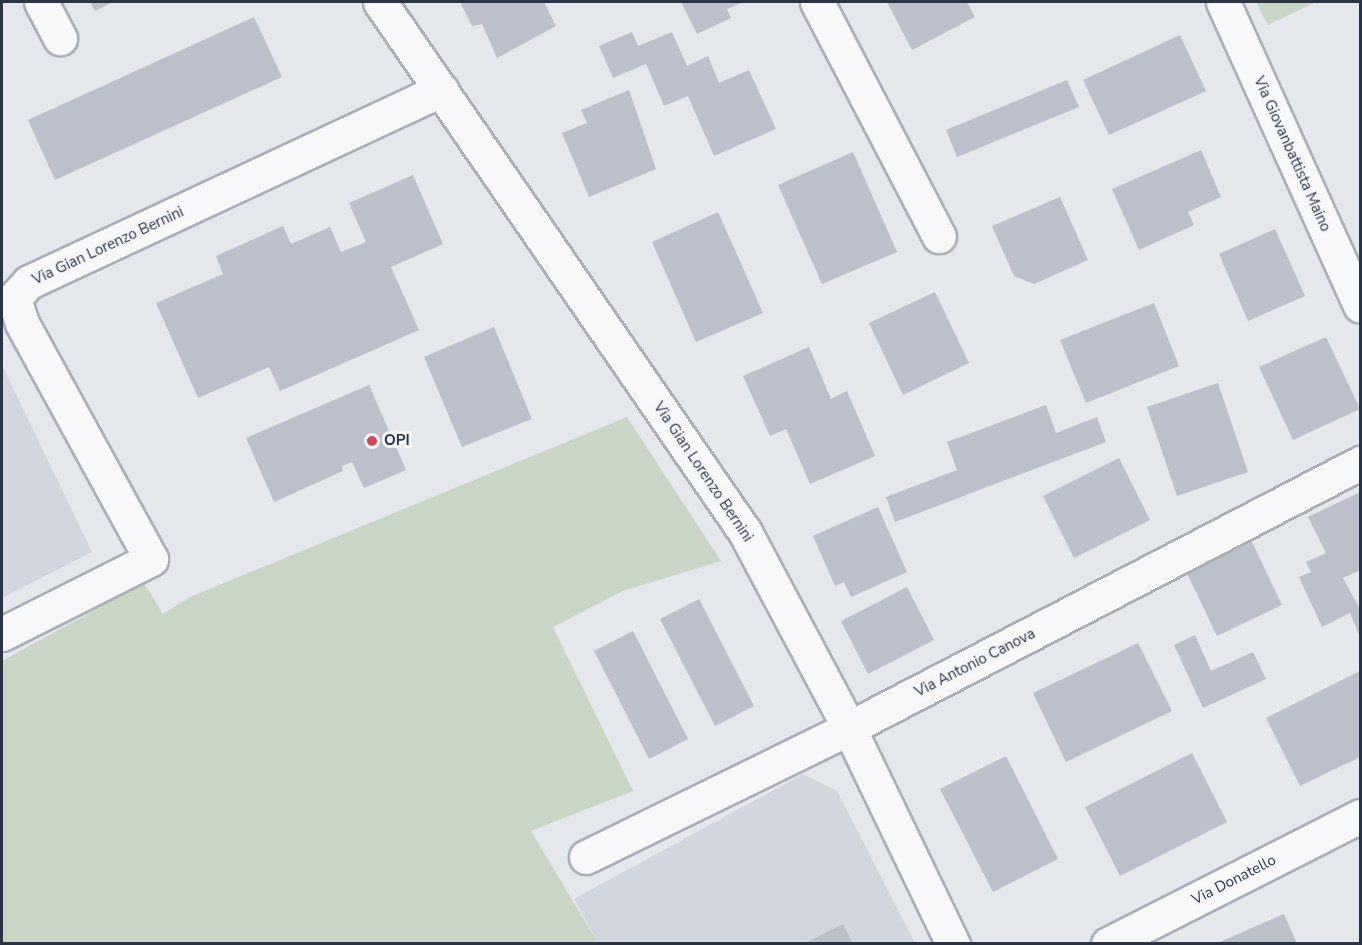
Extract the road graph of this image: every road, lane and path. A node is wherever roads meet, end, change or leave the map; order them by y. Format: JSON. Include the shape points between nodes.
{"nodes":[{"id":1,"x":41,"y":2,"type":"edge"},
{"id":2,"x":380,"y":2,"type":"edge"},
{"id":3,"x":818,"y":2,"type":"edge"},
{"id":4,"x":1223,"y":2,"type":"edge"},
{"id":5,"x":60,"y":38,"type":"dead end"},
{"id":6,"x":441,"y":90,"type":"junction"},
{"id":7,"x":939,"y":236,"type":"dead end"},
{"id":8,"x":1360,"y":306,"type":"edge"},
{"id":9,"x":1360,"y":463,"type":"edge"},
{"id":10,"x":2,"y":634,"type":"edge"},
{"id":11,"x":849,"y":728,"type":"junction"},
{"id":12,"x":1360,"y":816,"type":"edge"},
{"id":13,"x":586,"y":856,"type":"dead end"},
{"id":14,"x":953,"y":944,"type":"edge"},
{"id":15,"x":1108,"y":944,"type":"edge"}],
"edges":[{"from":1,"to":5,"type":"street"},
{"from":2,"to":6,"type":"street","name":"Via Gian Lorenzo Bernini"},
{"from":3,"to":7,"type":"street"},
{"from":4,"to":8,"type":"street","name":"Via Giovanbattista Maino"},
{"from":6,"to":10,"type":"street","name":"Via Gian Lorenzo Bernini","via":[[29,282],[14,298],[22,324],[151,560]]},
{"from":6,"to":11,"type":"street","name":"Via Gian Lorenzo Bernini","via":[[745,532]]},
{"from":9,"to":11,"type":"street","name":"Via Antonio Canova"},
{"from":11,"to":13,"type":"street","name":"Via Antonio Canova"},
{"from":11,"to":14,"type":"street","name":"Via Gian Lorenzo Bernini"},
{"from":12,"to":15,"type":"street","name":"Via Donatello"}]}
